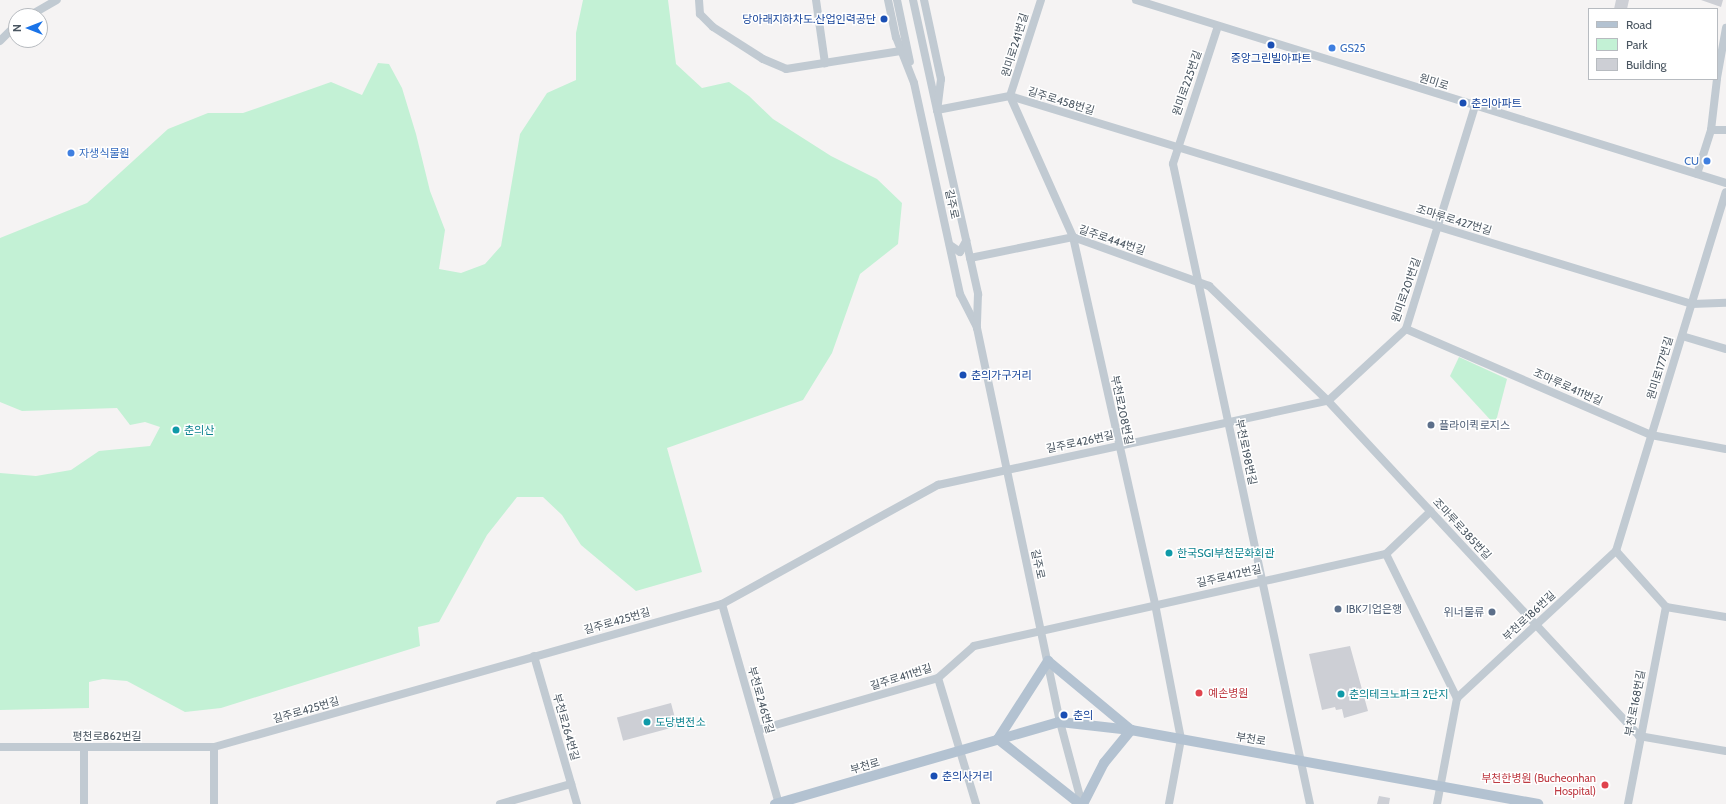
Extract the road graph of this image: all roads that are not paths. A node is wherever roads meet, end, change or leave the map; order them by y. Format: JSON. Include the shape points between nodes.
{"nodes":[{"id":1,"x":57,"y":0,"type":"edge"},
{"id":2,"x":699,"y":0,"type":"edge"},
{"id":3,"x":816,"y":0,"type":"edge"},
{"id":4,"x":888,"y":0,"type":"edge"},
{"id":5,"x":897,"y":0,"type":"edge"},
{"id":6,"x":913,"y":0,"type":"edge"},
{"id":7,"x":924,"y":0,"type":"edge"},
{"id":8,"x":1040,"y":0,"type":"edge"},
{"id":9,"x":1136,"y":0,"type":"edge"},
{"id":10,"x":43,"y":8,"type":"edge"},
{"id":11,"x":1218,"y":26,"type":"junction"},
{"id":12,"x":1726,"y":28,"type":"edge"},
{"id":13,"x":8,"y":33,"type":"edge"},
{"id":14,"x":0,"y":41,"type":"edge"},
{"id":15,"x":901,"y":51,"type":"junction"},
{"id":16,"x":825,"y":63,"type":"junction"},
{"id":17,"x":1718,"y":72,"type":"edge"},
{"id":18,"x":1717,"y":80,"type":"edge"},
{"id":19,"x":914,"y":83,"type":"junction"},
{"id":20,"x":1010,"y":96,"type":"junction"},
{"id":21,"x":1475,"y":106,"type":"junction"},
{"id":22,"x":937,"y":110,"type":"junction"},
{"id":23,"x":1711,"y":130,"type":"junction"},
{"id":24,"x":1726,"y":130,"type":"edge"},
{"id":25,"x":1177,"y":148,"type":"junction"},
{"id":26,"x":1697,"y":174,"type":"junction"},
{"id":27,"x":1726,"y":183,"type":"edge"},
{"id":28,"x":1726,"y":192,"type":"edge"},
{"id":29,"x":1439,"y":227,"type":"junction"},
{"id":30,"x":1073,"y":237,"type":"junction"},
{"id":31,"x":966,"y":240,"type":"junction"},
{"id":32,"x":949,"y":243,"type":"junction"},
{"id":33,"x":970,"y":258,"type":"junction"},
{"id":34,"x":1198,"y":282,"type":"junction"},
{"id":35,"x":1726,"y":303,"type":"edge"},
{"id":36,"x":1692,"y":304,"type":"junction"},
{"id":37,"x":977,"y":328,"type":"junction"},
{"id":38,"x":1406,"y":329,"type":"junction"},
{"id":39,"x":1682,"y":336,"type":"junction"},
{"id":40,"x":1726,"y":349,"type":"edge"},
{"id":41,"x":1328,"y":401,"type":"junction"},
{"id":42,"x":1228,"y":422,"type":"junction"},
{"id":43,"x":1651,"y":435,"type":"junction"},
{"id":44,"x":1119,"y":445,"type":"junction"},
{"id":45,"x":1726,"y":449,"type":"edge"},
{"id":46,"x":1007,"y":468,"type":"junction"},
{"id":47,"x":1430,"y":511,"type":"junction"},
{"id":48,"x":1616,"y":551,"type":"junction"},
{"id":49,"x":1386,"y":554,"type":"junction"},
{"id":50,"x":1262,"y":580,"type":"junction"},
{"id":51,"x":722,"y":604,"type":"junction"},
{"id":52,"x":1155,"y":604,"type":"junction"},
{"id":53,"x":1666,"y":607,"type":"junction"},
{"id":54,"x":1726,"y":617,"type":"edge"},
{"id":55,"x":1536,"y":625,"type":"junction"},
{"id":56,"x":1041,"y":631,"type":"junction"},
{"id":57,"x":534,"y":656,"type":"junction"},
{"id":58,"x":1048,"y":661,"type":"junction"},
{"id":59,"x":938,"y":678,"type":"junction"},
{"id":60,"x":1457,"y":698,"type":"junction"},
{"id":61,"x":1060,"y":722,"type":"junction"},
{"id":62,"x":758,"y":730,"type":"junction"},
{"id":63,"x":1131,"y":730,"type":"junction"},
{"id":64,"x":1639,"y":736,"type":"junction"},
{"id":65,"x":998,"y":739,"type":"junction"},
{"id":66,"x":1181,"y":739,"type":"junction"},
{"id":67,"x":0,"y":747,"type":"edge"},
{"id":68,"x":84,"y":747,"type":"junction"},
{"id":69,"x":214,"y":747,"type":"junction"},
{"id":70,"x":961,"y":750,"type":"junction"},
{"id":71,"x":1726,"y":752,"type":"edge"},
{"id":72,"x":1301,"y":761,"type":"junction"},
{"id":73,"x":571,"y":784,"type":"junction"},
{"id":74,"x":1441,"y":786,"type":"junction"},
{"id":75,"x":84,"y":804,"type":"edge"},
{"id":76,"x":214,"y":804,"type":"edge"},
{"id":77,"x":500,"y":804,"type":"edge"},
{"id":78,"x":577,"y":804,"type":"edge"},
{"id":79,"x":778,"y":804,"type":"edge"},
{"id":80,"x":976,"y":804,"type":"edge"},
{"id":81,"x":1082,"y":804,"type":"edge"},
{"id":82,"x":1169,"y":804,"type":"edge"},
{"id":83,"x":1310,"y":804,"type":"edge"},
{"id":84,"x":1437,"y":804,"type":"edge"},
{"id":85,"x":1538,"y":804,"type":"edge"},
{"id":86,"x":1628,"y":804,"type":"edge"}],
"edges":[{"from":1,"to":10,"type":"street"},
{"from":2,"to":16,"type":"street","via":[[700,12],[707,21],[773,64],[793,69]]},
{"from":3,"to":16,"type":"street"},
{"from":4,"to":15,"type":"street","name":"길주로"},
{"from":5,"to":19,"type":"street","name":"길주로"},
{"from":6,"to":22,"type":"street","name":"길주로"},
{"from":7,"to":22,"type":"street","name":"길주로","via":[[941,79]]},
{"from":8,"to":20,"type":"street","name":"원미로241번길"},
{"from":9,"to":11,"type":"street","name":"원미로"},
{"from":11,"to":21,"type":"street","name":"원미로"},
{"from":11,"to":25,"type":"street","name":"원미로225번길"},
{"from":12,"to":17,"type":"street"},
{"from":13,"to":14,"type":"street"},
{"from":15,"to":16,"type":"street"},
{"from":15,"to":19,"type":"street","name":"길주로"},
{"from":18,"to":23,"type":"street"},
{"from":19,"to":32,"type":"street","name":"길주로"},
{"from":20,"to":22,"type":"street","name":"길주로458번길"},
{"from":20,"to":25,"type":"street","name":"길주로458번길"},
{"from":20,"to":30,"type":"street","name":"부천로208번길"},
{"from":21,"to":26,"type":"street","name":"원미로"},
{"from":21,"to":29,"type":"street","name":"원미로201번길"},
{"from":22,"to":31,"type":"street","name":"길주로"},
{"from":23,"to":24,"type":"street"},
{"from":23,"to":26,"type":"street"},
{"from":25,"to":29,"type":"street","name":"조마루로427번길"},
{"from":25,"to":34,"type":"street","name":"부천로198번길","via":[[1173,164]]},
{"from":26,"to":27,"type":"street","name":"원미로"},
{"from":28,"to":36,"type":"street","name":"원미로177번길"},
{"from":29,"to":36,"type":"street","name":"조마루로427번길"},
{"from":29,"to":38,"type":"street","name":"원미로201번길"},
{"from":30,"to":33,"type":"street","name":"길주로444번길"},
{"from":30,"to":34,"type":"street","name":"길주로444번길"},
{"from":30,"to":44,"type":"street","name":"부천로208번길"},
{"from":31,"to":32,"type":"street","via":[[960,252],[954,251]]},
{"from":31,"to":33,"type":"street","name":"길주로"},
{"from":32,"to":37,"type":"street","name":"길주로","via":[[960,294]]},
{"from":33,"to":37,"type":"street","name":"길주로","via":[[978,294]]},
{"from":34,"to":41,"type":"street","name":"조마루로385번길","via":[[1209,286]]},
{"from":34,"to":42,"type":"street","name":"부천로198번길"},
{"from":35,"to":36,"type":"street","name":"조마루로427번길"},
{"from":36,"to":39,"type":"street","name":"원미로177번길"},
{"from":37,"to":46,"type":"street","name":"길주로"},
{"from":38,"to":41,"type":"street","name":"원미로201번길"},
{"from":38,"to":43,"type":"street","name":"조마루로411번길"},
{"from":39,"to":40,"type":"street"},
{"from":39,"to":43,"type":"street","name":"원미로177번길"},
{"from":41,"to":42,"type":"street"},
{"from":41,"to":47,"type":"street","name":"조마루로385번길"},
{"from":42,"to":44,"type":"street","name":"길주로426번길"},
{"from":42,"to":50,"type":"street","name":"부천로198번길"},
{"from":43,"to":45,"type":"street","name":"조마루로411번길"},
{"from":43,"to":48,"type":"street","name":"원미로177번길"},
{"from":44,"to":46,"type":"street","name":"길주로426번길"},
{"from":44,"to":52,"type":"street","name":"부천로208번길"},
{"from":46,"to":51,"type":"street","name":"길주로425번길","via":[[938,485]]},
{"from":46,"to":56,"type":"street","name":"길주로"},
{"from":47,"to":49,"type":"street"},
{"from":47,"to":55,"type":"street","name":"조마루로385번길"},
{"from":48,"to":53,"type":"street"},
{"from":48,"to":55,"type":"street","name":"부천로186번길"},
{"from":49,"to":50,"type":"street","name":"길주로412번길"},
{"from":49,"to":60,"type":"street"},
{"from":50,"to":52,"type":"street","name":"길주로412번길"},
{"from":50,"to":72,"type":"street","name":"부천로198번길"},
{"from":51,"to":57,"type":"street","name":"길주로425번길"},
{"from":51,"to":62,"type":"street","name":"부천로246번길"},
{"from":52,"to":56,"type":"street","name":"길주로412번길"},
{"from":52,"to":66,"type":"street","name":"부천로208번길"},
{"from":53,"to":54,"type":"street"},
{"from":53,"to":64,"type":"street","name":"부천로168번길"},
{"from":55,"to":60,"type":"street","name":"부천로186번길"},
{"from":55,"to":64,"type":"street","name":"조마루로385번길"},
{"from":56,"to":58,"type":"street","name":"길주로"},
{"from":56,"to":59,"type":"street","name":"길주로411번길","via":[[974,646]]},
{"from":57,"to":69,"type":"street","name":"길주로425번길"},
{"from":57,"to":73,"type":"street","name":"부천로264번길"},
{"from":58,"to":61,"type":"street","name":"길주로"},
{"from":58,"to":63,"type":"main road"},
{"from":58,"to":65,"type":"main road"},
{"from":59,"to":62,"type":"street","name":"길주로411번길"},
{"from":59,"to":70,"type":"street"},
{"from":60,"to":74,"type":"street"},
{"from":61,"to":63,"type":"main road","name":"부천로"},
{"from":61,"to":65,"type":"main road","name":"부천로"},
{"from":61,"to":81,"type":"street","name":"길주로"},
{"from":62,"to":79,"type":"street","name":"부천로246번길"},
{"from":63,"to":66,"type":"main road","name":"부천로"},
{"from":63,"to":81,"type":"main road","via":[[1104,763]]},
{"from":64,"to":71,"type":"street"},
{"from":64,"to":86,"type":"street","name":"부천로168번길"},
{"from":65,"to":70,"type":"main road","name":"부천로"},
{"from":65,"to":81,"type":"main road"},
{"from":66,"to":72,"type":"main road","name":"부천로"},
{"from":66,"to":82,"type":"street"},
{"from":67,"to":68,"type":"street","name":"평천로862번길"},
{"from":68,"to":69,"type":"street","name":"평천로862번길"},
{"from":68,"to":75,"type":"street"},
{"from":69,"to":76,"type":"street"},
{"from":70,"to":79,"type":"main road","name":"부천로"},
{"from":70,"to":80,"type":"street"},
{"from":72,"to":74,"type":"main road","name":"부천로"},
{"from":72,"to":83,"type":"street","name":"부천로198번길"},
{"from":73,"to":77,"type":"street"},
{"from":73,"to":78,"type":"street","name":"부천로264번길"},
{"from":74,"to":84,"type":"street"},
{"from":74,"to":85,"type":"main road","name":"부천로"}]}
